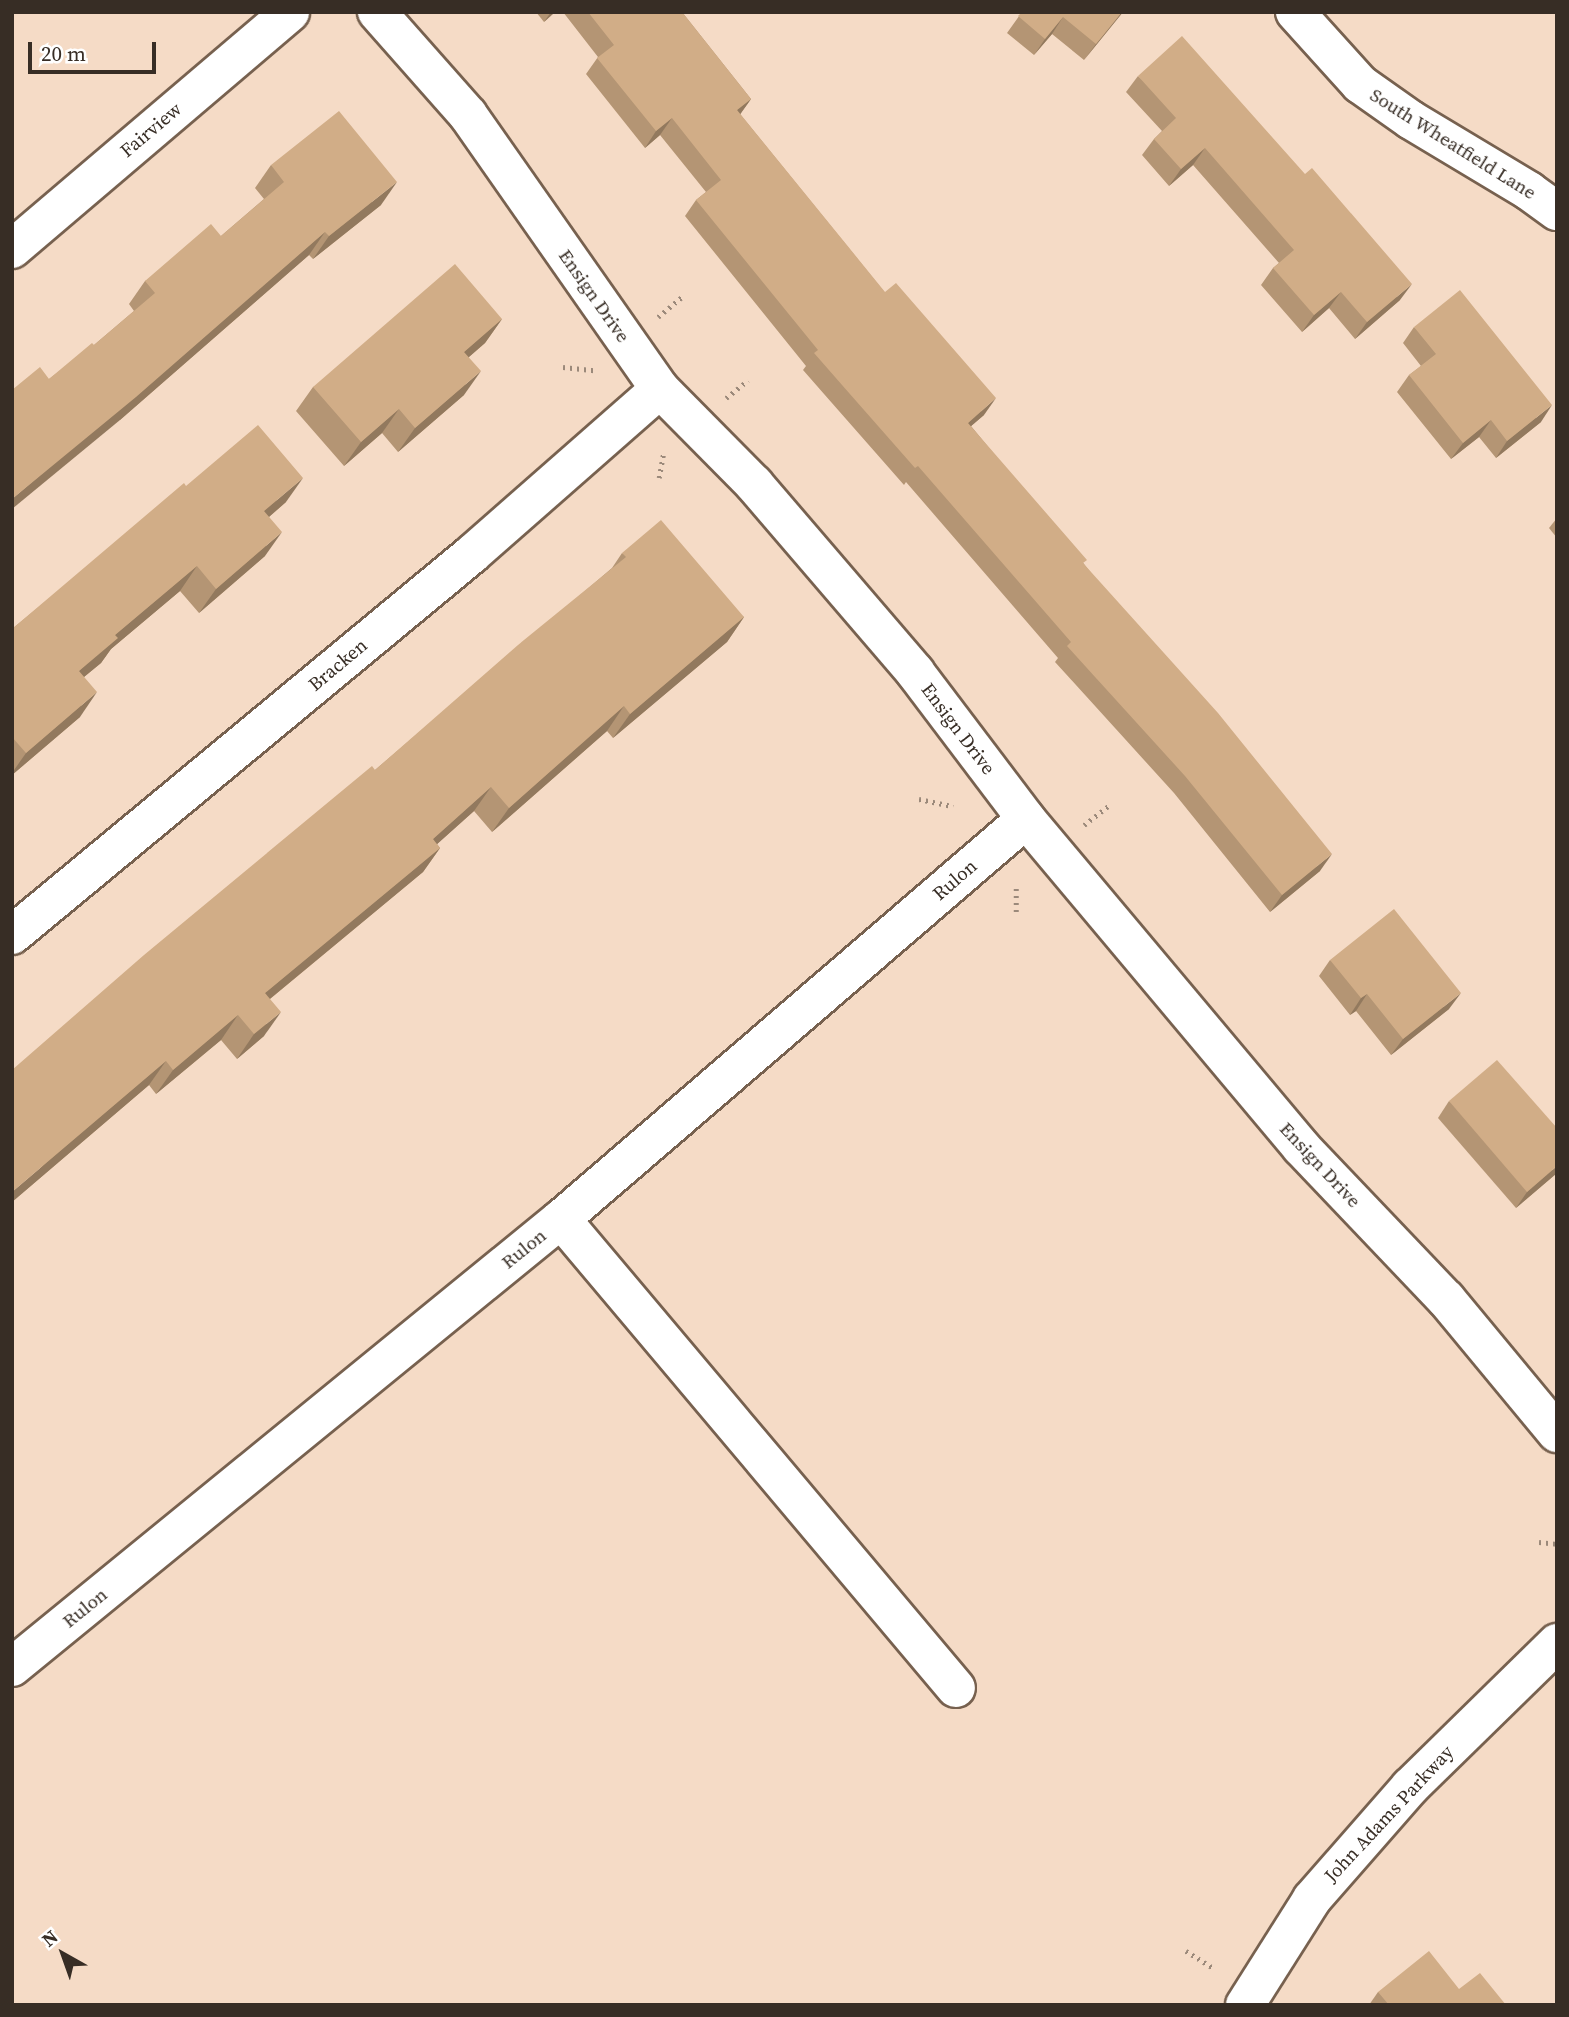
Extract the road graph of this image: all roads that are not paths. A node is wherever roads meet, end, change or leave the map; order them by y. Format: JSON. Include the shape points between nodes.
{"nodes":[{"id":1,"x":290,"y":12,"type":"edge"},
{"id":2,"x":377,"y":12,"type":"edge"},
{"id":3,"x":1295,"y":12,"type":"edge"},
{"id":4,"x":1557,"y":211,"type":"edge"},
{"id":5,"x":12,"y":249,"type":"edge"},
{"id":6,"x":660,"y":389,"type":"junction"},
{"id":7,"x":1026,"y":819,"type":"junction"},
{"id":8,"x":12,"y":935,"type":"edge"},
{"id":9,"x":561,"y":1219,"type":"junction"},
{"id":10,"x":1557,"y":1433,"type":"edge"},
{"id":11,"x":1557,"y":1643,"type":"edge"},
{"id":12,"x":12,"y":1667,"type":"edge"},
{"id":13,"x":956,"y":1688,"type":"dead end"},
{"id":14,"x":1245,"y":2005,"type":"edge"}],
"edges":[{"from":1,"to":5,"type":"street","name":"Fairview"},
{"from":2,"to":6,"type":"street","name":"Ensign Drive","via":[[468,115]]},
{"from":3,"to":4,"type":"street","name":"South Wheatfield Lane","via":[[1360,84]]},
{"from":6,"to":7,"type":"street","name":"Ensign Drive","via":[[754,484],[915,672]]},
{"from":6,"to":8,"type":"street","name":"Bracken","via":[[472,554]]},
{"from":7,"to":9,"type":"street","name":"Rulon"},
{"from":7,"to":10,"type":"street","name":"Ensign Drive","via":[[1301,1147],[1446,1299]]},
{"from":9,"to":12,"type":"street","name":"Rulon"},
{"from":9,"to":13,"type":"street"},
{"from":11,"to":14,"type":"street","name":"John Adams Parkway","via":[[1410,1787],[1312,1899]]}]}
